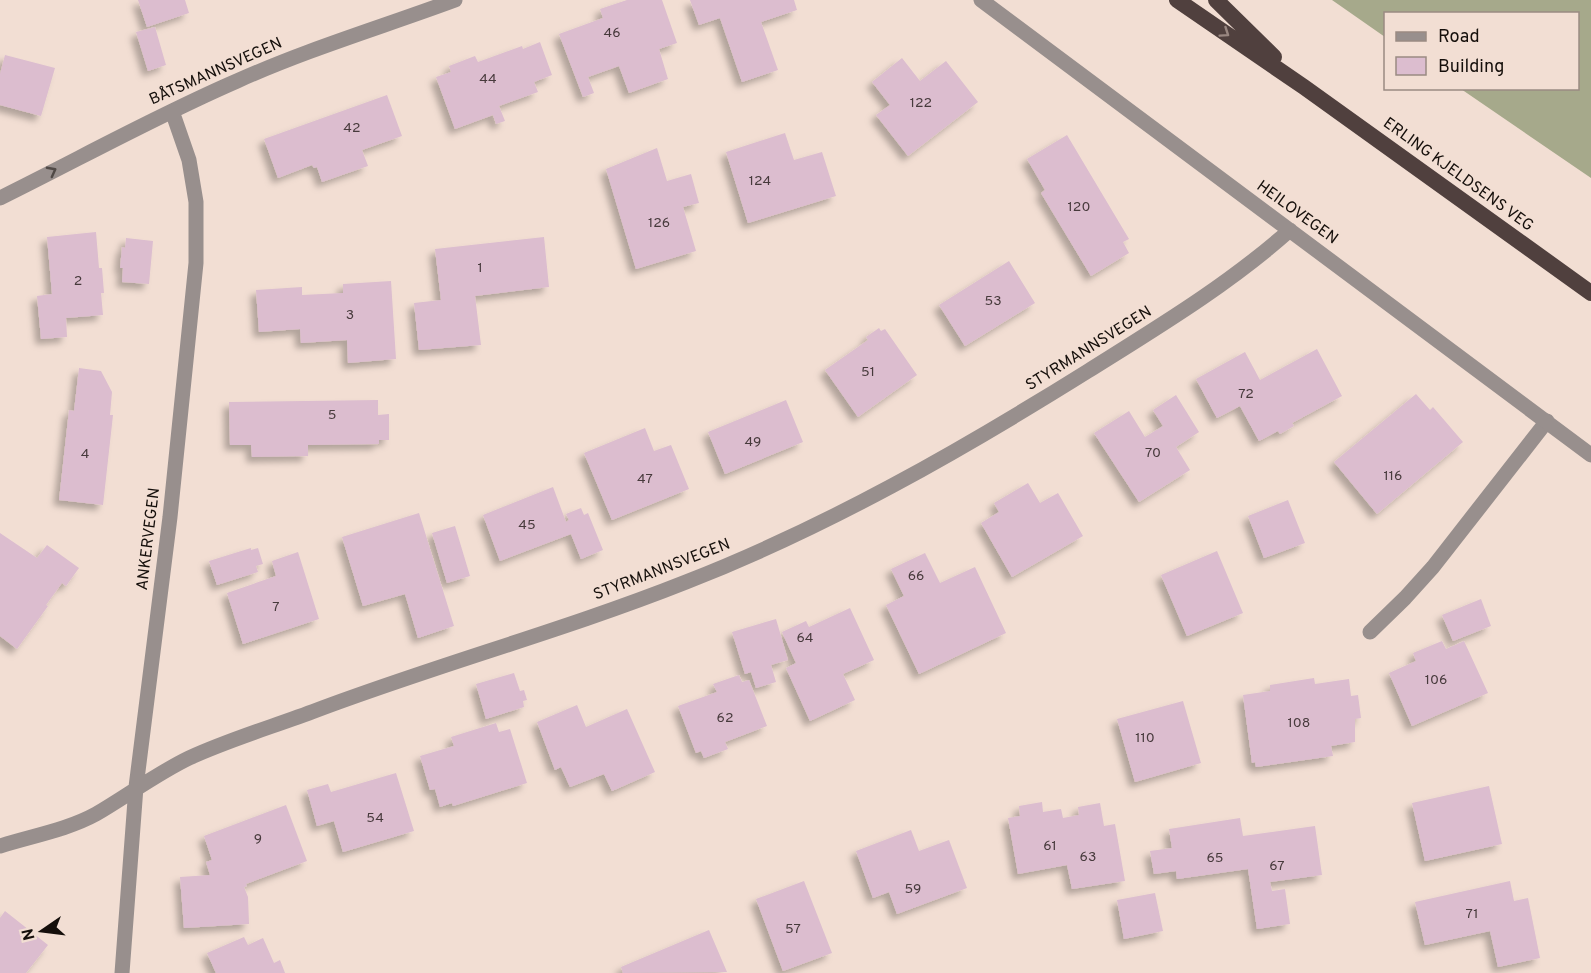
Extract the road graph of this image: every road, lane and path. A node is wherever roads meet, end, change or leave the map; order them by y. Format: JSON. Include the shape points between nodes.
{"nodes":[{"id":1,"x":454,"y":0,"type":"edge"},
{"id":2,"x":981,"y":0,"type":"edge"},
{"id":3,"x":1176,"y":0,"type":"edge"},
{"id":4,"x":1216,"y":0,"type":"edge"},
{"id":5,"x":1304,"y":87,"type":"junction"},
{"id":6,"x":172,"y":111,"type":"junction"},
{"id":7,"x":0,"y":198,"type":"edge"},
{"id":8,"x":1290,"y":231,"type":"junction"},
{"id":9,"x":1591,"y":293,"type":"edge"},
{"id":10,"x":1547,"y":421,"type":"junction"},
{"id":11,"x":1591,"y":455,"type":"edge"},
{"id":12,"x":1370,"y":632,"type":"dead end"},
{"id":13,"x":136,"y":787,"type":"junction"},
{"id":14,"x":0,"y":846,"type":"edge"},
{"id":15,"x":122,"y":973,"type":"edge"}],
"edges":[{"from":1,"to":6,"type":"street","name":"BÅTSMANNSVEGEN","via":[[289,59]]},
{"from":2,"to":8,"type":"street","name":"HEILOVEGEN"},
{"from":3,"to":5,"type":"highway","name":"ERLING KJELDSENS VEG","one_way":true},
{"from":4,"to":5,"type":"highway","name":"ERLING KJELDSENS VEG"},
{"from":5,"to":9,"type":"highway","name":"ERLING KJELDSENS VEG"},
{"from":7,"to":6,"type":"street","name":"BÅTSMANNSVEGEN","one_way":true},
{"from":6,"to":13,"type":"street","name":"ANKERVEGEN","via":[[189,160],[196,202],[196,263]]},
{"from":8,"to":10,"type":"street","name":"HEILOVEGEN"},
{"from":8,"to":13,"type":"street","name":"STYRMANNSVEGEN","via":[[1220,287],[1060,389],[937,461],[816,525],[642,599],[349,698],[192,757]]},
{"from":10,"to":11,"type":"street","name":"HEILOVEGEN"},
{"from":10,"to":12,"type":"street","via":[[1433,567]]},
{"from":13,"to":14,"type":"street","name":"STYRMANNSVEGEN","via":[[94,815]]},
{"from":13,"to":15,"type":"street","name":"ANKERVEGEN"}]}
